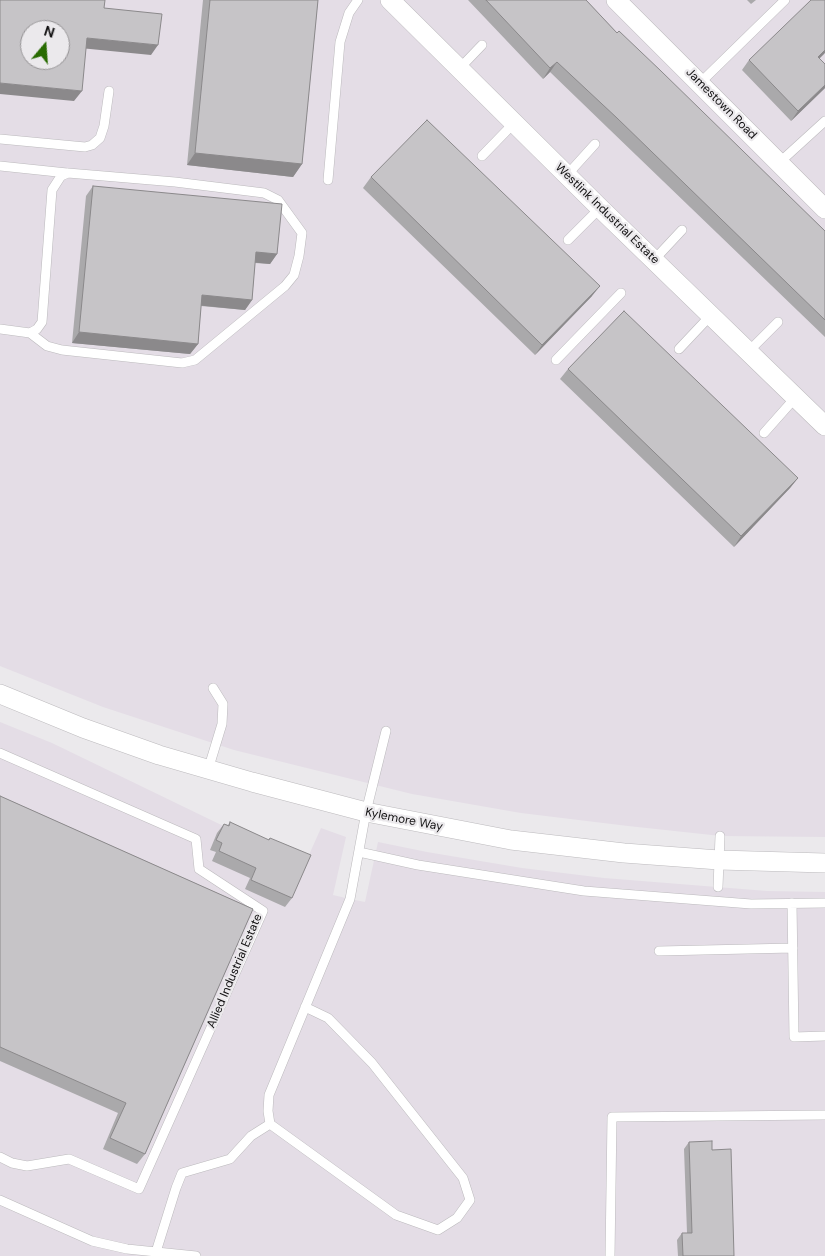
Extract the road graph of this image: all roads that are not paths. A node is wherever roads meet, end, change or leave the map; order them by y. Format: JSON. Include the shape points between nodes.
{"nodes":[{"id":1,"x":358,"y":0,"type":"edge"},
{"id":2,"x":390,"y":0,"type":"edge"},
{"id":3,"x":616,"y":0,"type":"edge"},
{"id":4,"x":785,"y":0,"type":"edge"},
{"id":5,"x":482,"y":45,"type":"dead end"},
{"id":6,"x":459,"y":69,"type":"junction"},
{"id":7,"x":700,"y":82,"type":"junction"},
{"id":8,"x":109,"y":91,"type":"dead end"},
{"id":9,"x":825,"y":121,"type":"edge"},
{"id":10,"x":514,"y":123,"type":"junction"},
{"id":11,"x":0,"y":139,"type":"edge"},
{"id":12,"x":595,"y":144,"type":"dead end"},
{"id":13,"x":482,"y":156,"type":"dead end"},
{"id":14,"x":780,"y":162,"type":"junction"},
{"id":15,"x":0,"y":166,"type":"edge"},
{"id":16,"x":68,"y":173,"type":"junction"},
{"id":17,"x":567,"y":175,"type":"junction"},
{"id":18,"x":328,"y":180,"type":"dead end"},
{"id":19,"x":600,"y":208,"type":"junction"},
{"id":20,"x":825,"y":209,"type":"edge"},
{"id":21,"x":682,"y":230,"type":"dead end"},
{"id":22,"x":568,"y":240,"type":"dead end"},
{"id":23,"x":654,"y":260,"type":"junction"},
{"id":24,"x":621,"y":293,"type":"dead end"},
{"id":25,"x":711,"y":315,"type":"junction"},
{"id":26,"x":778,"y":322,"type":"dead end"},
{"id":27,"x":0,"y":329,"type":"edge"},
{"id":28,"x":30,"y":333,"type":"junction"},
{"id":29,"x":679,"y":349,"type":"dead end"},
{"id":30,"x":747,"y":352,"type":"junction"},
{"id":31,"x":556,"y":360,"type":"dead end"},
{"id":32,"x":796,"y":398,"type":"junction"},
{"id":33,"x":825,"y":426,"type":"edge"},
{"id":34,"x":764,"y":432,"type":"dead end"},
{"id":35,"x":213,"y":688,"type":"dead end"},
{"id":36,"x":0,"y":694,"type":"edge"},
{"id":37,"x":386,"y":731,"type":"dead end"},
{"id":38,"x":0,"y":753,"type":"edge"},
{"id":39,"x":208,"y":770,"type":"junction"},
{"id":40,"x":366,"y":812,"type":"junction"},
{"id":41,"x":720,"y":836,"type":"dead end"},
{"id":42,"x":359,"y":852,"type":"junction"},
{"id":43,"x":719,"y":860,"type":"junction"},
{"id":44,"x":825,"y":863,"type":"edge"},
{"id":45,"x":718,"y":888,"type":"dead end"},
{"id":46,"x":792,"y":903,"type":"junction"},
{"id":47,"x":825,"y":903,"type":"edge"},
{"id":48,"x":793,"y":948,"type":"junction"},
{"id":49,"x":659,"y":951,"type":"dead end"},
{"id":50,"x":305,"y":1007,"type":"junction"},
{"id":51,"x":825,"y":1036,"type":"edge"},
{"id":52,"x":825,"y":1115,"type":"edge"},
{"id":53,"x":270,"y":1124,"type":"junction"},
{"id":54,"x":0,"y":1157,"type":"edge"},
{"id":55,"x":0,"y":1200,"type":"edge"},
{"id":56,"x":156,"y":1252,"type":"junction"},
{"id":57,"x":196,"y":1256,"type":"edge"},
{"id":58,"x":610,"y":1256,"type":"edge"}],
"edges":[{"from":1,"to":18,"type":"lane","via":[[349,13],[340,42]]},
{"from":2,"to":6,"type":"street","name":"Westlink Industrial Estate"},
{"from":3,"to":7,"type":"street","name":"Jamestown Road"},
{"from":4,"to":7,"type":"lane"},
{"from":5,"to":6,"type":"lane"},
{"from":6,"to":10,"type":"street","name":"Westlink Industrial Estate"},
{"from":7,"to":14,"type":"street","name":"Jamestown Road"},
{"from":8,"to":11,"type":"lane","via":[[102,132],[92,145],[84,147]]},
{"from":9,"to":14,"type":"lane"},
{"from":10,"to":13,"type":"lane"},
{"from":10,"to":17,"type":"street","name":"Westlink Industrial Estate"},
{"from":12,"to":17,"type":"lane"},
{"from":14,"to":20,"type":"street","name":"Jamestown Road"},
{"from":15,"to":16,"type":"lane"},
{"from":16,"to":28,"type":"lane","via":[[61,176],[52,190],[42,322]]},
{"from":16,"to":28,"type":"lane","via":[[264,193],[278,200],[302,233],[299,256],[294,275],[286,286],[195,360],[182,363],[62,350],[47,346]]},
{"from":17,"to":19,"type":"street","name":"Westlink Industrial Estate"},
{"from":19,"to":22,"type":"lane"},
{"from":19,"to":23,"type":"street","name":"Westlink Industrial Estate"},
{"from":21,"to":23,"type":"lane"},
{"from":23,"to":25,"type":"street","name":"Westlink Industrial Estate"},
{"from":24,"to":31,"type":"lane"},
{"from":25,"to":29,"type":"lane"},
{"from":25,"to":30,"type":"street","name":"Westlink Industrial Estate"},
{"from":26,"to":30,"type":"lane"},
{"from":27,"to":28,"type":"lane"},
{"from":30,"to":32,"type":"street","name":"Westlink Industrial Estate"},
{"from":32,"to":33,"type":"street","name":"Westlink Industrial Estate"},
{"from":32,"to":34,"type":"lane"},
{"from":35,"to":39,"type":"lane","via":[[223,704],[222,724]]},
{"from":36,"to":39,"type":"street","name":"Kylemore Way","via":[[83,728]]},
{"from":37,"to":40,"type":"lane"},
{"from":38,"to":54,"type":"lane","name":"Allied Industrial Estate","via":[[196,839],[199,870],[263,911],[139,1189],[69,1159],[27,1166]]},
{"from":39,"to":40,"type":"street","name":"Kylemore Way"},
{"from":40,"to":42,"type":"lane"},
{"from":40,"to":43,"type":"street","name":"Kylemore Way","via":[[511,840],[624,854]]},
{"from":41,"to":43,"type":"lane"},
{"from":42,"to":46,"type":"lane","via":[[418,865],[584,891],[750,904]]},
{"from":42,"to":50,"type":"lane","via":[[350,899]]},
{"from":43,"to":44,"type":"street","name":"Kylemore Way"},
{"from":43,"to":45,"type":"lane"},
{"from":46,"to":47,"type":"lane"},
{"from":46,"to":48,"type":"lane"},
{"from":48,"to":49,"type":"lane"},
{"from":48,"to":51,"type":"lane","via":[[794,1037]]},
{"from":50,"to":53,"type":"lane","via":[[269,1095]]},
{"from":50,"to":53,"type":"lane","via":[[328,1018],[372,1063],[463,1178],[470,1200],[457,1218],[438,1230],[396,1215]]},
{"from":52,"to":58,"type":"lane","via":[[612,1116]]},
{"from":53,"to":56,"type":"lane","via":[[251,1136],[230,1159],[182,1173]]},
{"from":55,"to":56,"type":"lane","via":[[92,1240]]},
{"from":56,"to":57,"type":"lane"}]}
